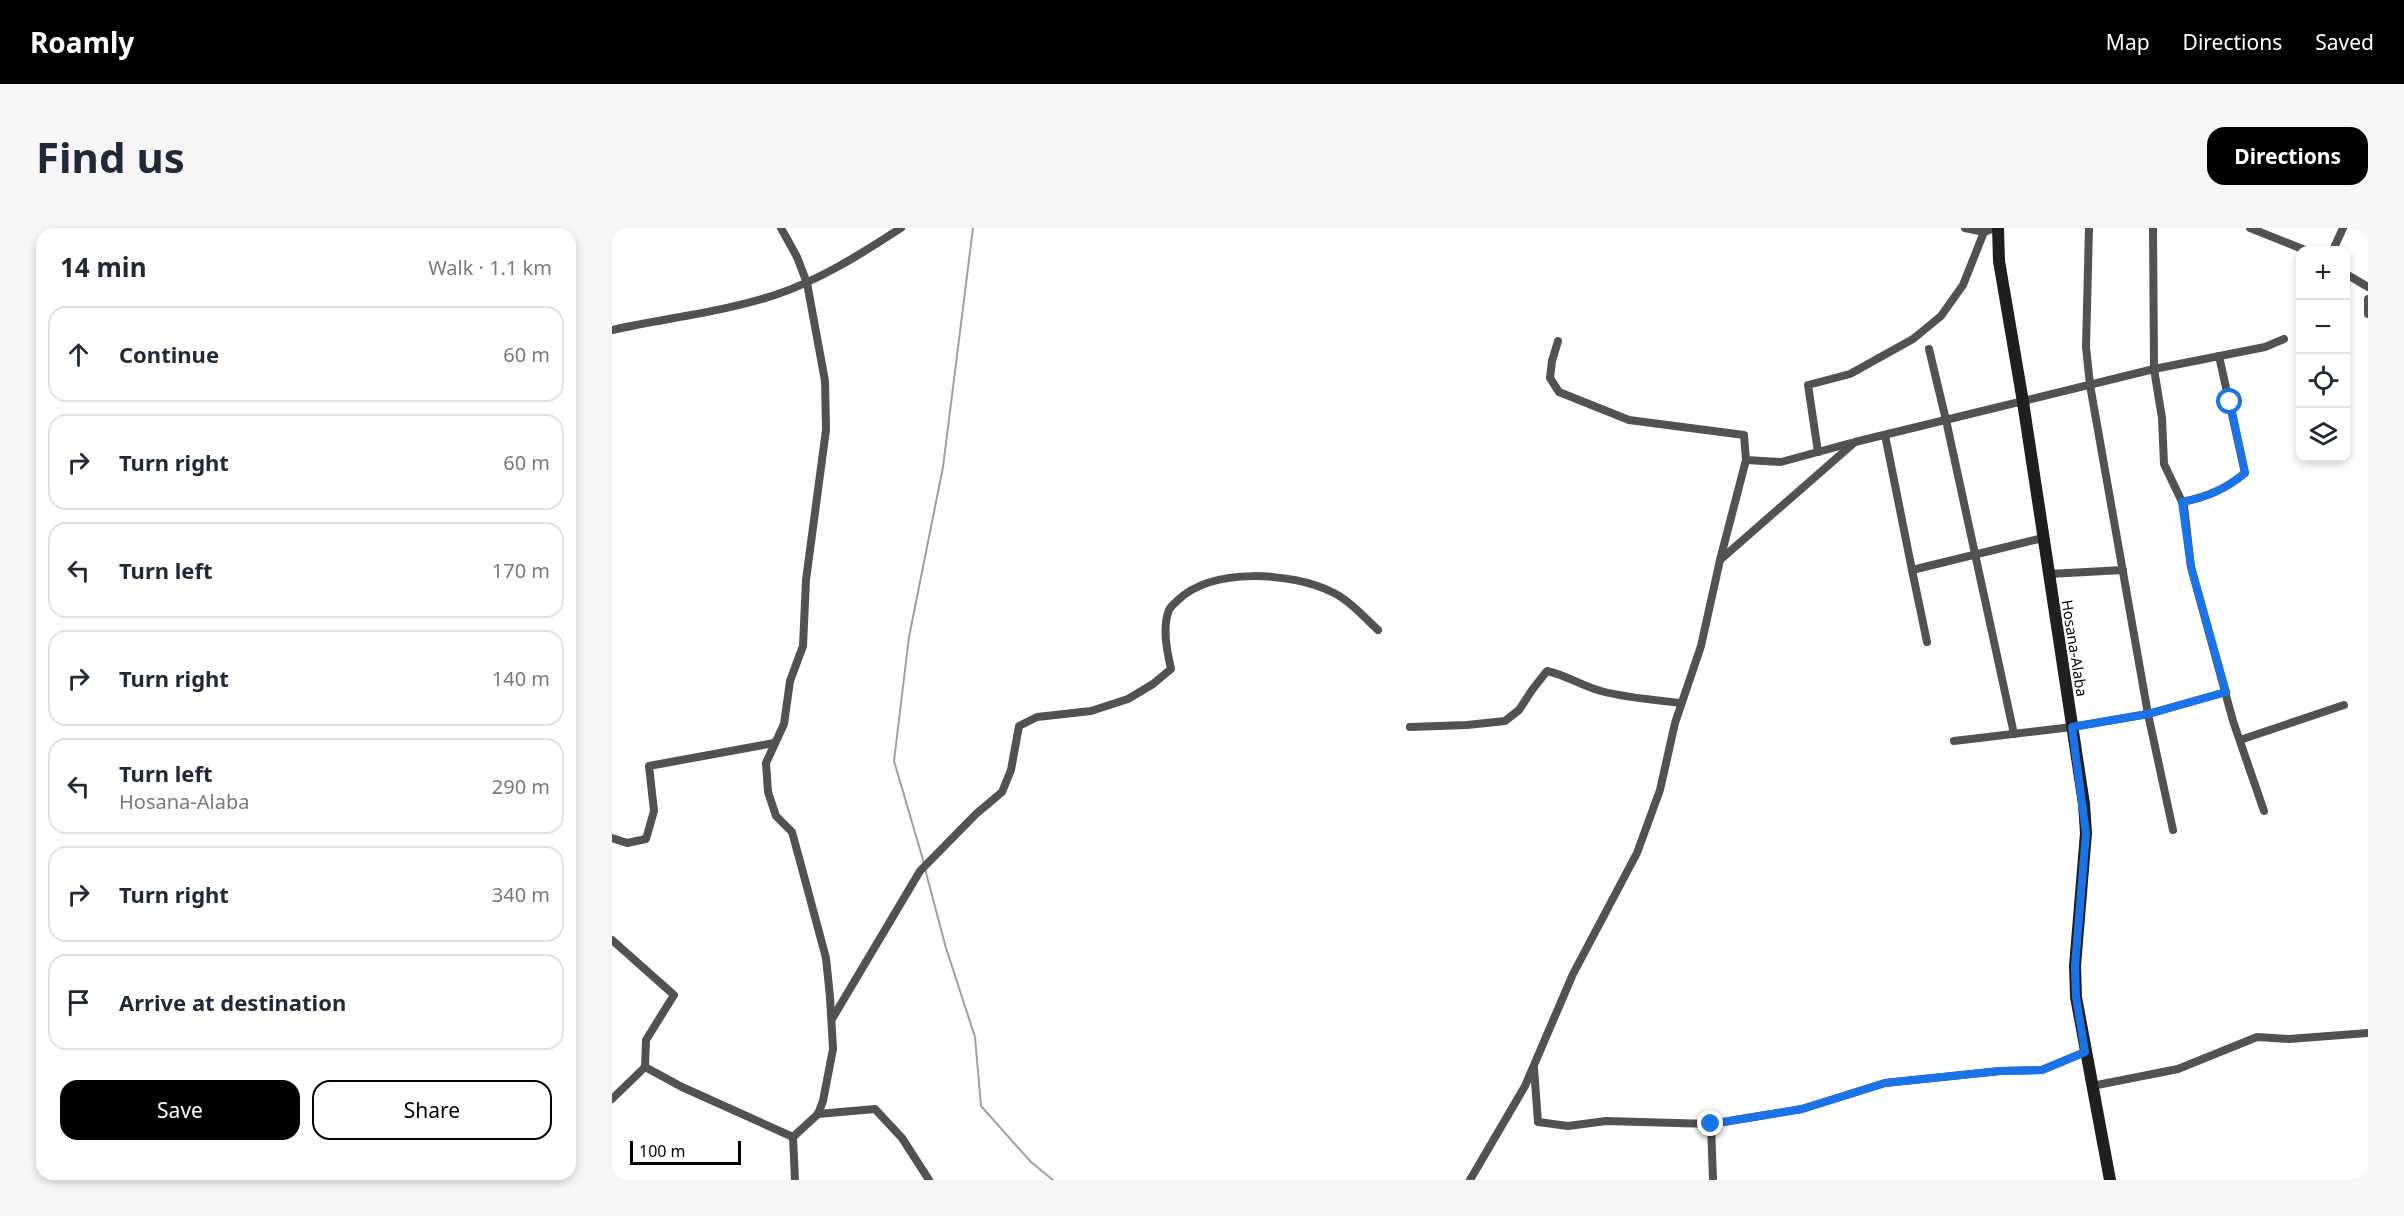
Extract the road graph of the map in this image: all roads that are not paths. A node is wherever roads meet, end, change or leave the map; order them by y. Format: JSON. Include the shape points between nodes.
{"nodes":[{"id":1,"x":781,"y":228,"type":"edge"},
{"id":2,"x":901,"y":228,"type":"edge"},
{"id":3,"x":1965,"y":228,"type":"edge"},
{"id":4,"x":1996,"y":228,"type":"edge"},
{"id":5,"x":2089,"y":228,"type":"edge"},
{"id":6,"x":2153,"y":228,"type":"edge"},
{"id":7,"x":2250,"y":228,"type":"edge"},
{"id":8,"x":2343,"y":228,"type":"edge"},
{"id":9,"x":1984,"y":232,"type":"junction"},
{"id":10,"x":2296,"y":246,"type":"edge"},
{"id":11,"x":2335,"y":246,"type":"edge"},
{"id":12,"x":2350,"y":276,"type":"edge"},
{"id":13,"x":807,"y":283,"type":"junction"},
{"id":14,"x":2368,"y":287,"type":"edge"},
{"id":15,"x":2368,"y":298,"type":"edge"},
{"id":16,"x":2368,"y":315,"type":"edge"},
{"id":17,"x":612,"y":330,"type":"edge"},
{"id":18,"x":2284,"y":339,"type":"dead end"},
{"id":19,"x":1558,"y":341,"type":"dead end"},
{"id":20,"x":1929,"y":349,"type":"dead end"},
{"id":21,"x":2220,"y":356,"type":"junction"},
{"id":22,"x":2154,"y":369,"type":"junction"},
{"id":23,"x":2090,"y":385,"type":"junction"},
{"id":24,"x":2024,"y":402,"type":"junction"},
{"id":25,"x":1946,"y":420,"type":"junction"},
{"id":26,"x":1885,"y":435,"type":"junction"},
{"id":27,"x":1855,"y":442,"type":"junction"},
{"id":28,"x":1818,"y":452,"type":"junction"},
{"id":29,"x":1746,"y":460,"type":"junction"},
{"id":30,"x":2182,"y":502,"type":"junction"},
{"id":31,"x":2043,"y":538,"type":"junction"},
{"id":32,"x":1976,"y":555,"type":"junction"},
{"id":33,"x":1720,"y":560,"type":"junction"},
{"id":34,"x":1912,"y":570,"type":"junction"},
{"id":35,"x":2123,"y":570,"type":"junction"},
{"id":36,"x":2049,"y":574,"type":"junction"},
{"id":37,"x":1378,"y":630,"type":"dead end"},
{"id":38,"x":1927,"y":642,"type":"dead end"},
{"id":39,"x":2226,"y":692,"type":"junction"},
{"id":40,"x":1682,"y":703,"type":"junction"},
{"id":41,"x":2344,"y":705,"type":"dead end"},
{"id":42,"x":2148,"y":714,"type":"junction"},
{"id":43,"x":1410,"y":727,"type":"dead end"},
{"id":44,"x":2072,"y":727,"type":"junction"},
{"id":45,"x":2014,"y":734,"type":"junction"},
{"id":46,"x":2240,"y":740,"type":"junction"},
{"id":47,"x":1954,"y":741,"type":"dead end"},
{"id":48,"x":774,"y":742,"type":"junction"},
{"id":49,"x":2264,"y":811,"type":"dead end"},
{"id":50,"x":2173,"y":830,"type":"dead end"},
{"id":51,"x":612,"y":838,"type":"edge"},
{"id":52,"x":612,"y":940,"type":"edge"},
{"id":53,"x":831,"y":1020,"type":"junction"},
{"id":54,"x":2368,"y":1033,"type":"edge"},
{"id":55,"x":2085,"y":1052,"type":"junction"},
{"id":56,"x":1534,"y":1064,"type":"junction"},
{"id":57,"x":645,"y":1067,"type":"junction"},
{"id":58,"x":2092,"y":1086,"type":"junction"},
{"id":59,"x":612,"y":1099,"type":"edge"},
{"id":60,"x":818,"y":1114,"type":"junction"},
{"id":61,"x":1711,"y":1124,"type":"junction"},
{"id":62,"x":794,"y":1137,"type":"junction"},
{"id":63,"x":795,"y":1180,"type":"edge"},
{"id":64,"x":928,"y":1180,"type":"edge"},
{"id":65,"x":1470,"y":1180,"type":"edge"},
{"id":66,"x":1713,"y":1180,"type":"edge"},
{"id":67,"x":2110,"y":1180,"type":"edge"}],
"edges":[{"from":1,"to":13,"type":"street"},
{"from":2,"to":13,"type":"street"},
{"from":3,"to":9,"type":"street"},
{"from":4,"to":9,"type":"street"},
{"from":4,"to":24,"type":"main road","name":"Hosana-Alaba"},
{"from":5,"to":23,"type":"street","via":[[2086,347]]},
{"from":6,"to":22,"type":"street"},
{"from":7,"to":10,"type":"street"},
{"from":8,"to":11,"type":"street"},
{"from":9,"to":28,"type":"street","via":[[1963,285],[1941,316],[1913,339],[1850,374],[1808,385]]},
{"from":12,"to":14,"type":"street"},
{"from":13,"to":17,"type":"street","via":[[773,296]]},
{"from":13,"to":48,"type":"street","via":[[825,381],[826,430],[806,580],[803,646],[790,681],[784,724]]},
{"from":15,"to":16,"type":"street"},
{"from":18,"to":21,"type":"street"},
{"from":19,"to":29,"type":"street","via":[[1550,378],[1559,392],[1629,420],[1743,435]]},
{"from":20,"to":25,"type":"street"},
{"from":21,"to":22,"type":"street"},
{"from":21,"to":30,"type":"street","via":[[2245,473],[2228,487]]},
{"from":22,"to":23,"type":"street"},
{"from":22,"to":30,"type":"street","via":[[2164,464]]},
{"from":23,"to":24,"type":"street"},
{"from":23,"to":35,"type":"street"},
{"from":24,"to":25,"type":"street"},
{"from":24,"to":31,"type":"main road","name":"Hosana-Alaba"},
{"from":25,"to":26,"type":"street"},
{"from":25,"to":32,"type":"street"},
{"from":26,"to":27,"type":"street"},
{"from":26,"to":34,"type":"street"},
{"from":27,"to":28,"type":"street"},
{"from":27,"to":33,"type":"street"},
{"from":28,"to":29,"type":"street","via":[[1781,462]]},
{"from":29,"to":33,"type":"street"},
{"from":30,"to":39,"type":"street","via":[[2191,567]]},
{"from":31,"to":32,"type":"street"},
{"from":31,"to":36,"type":"main road","name":"Hosana-Alaba"},
{"from":32,"to":34,"type":"street"},
{"from":32,"to":45,"type":"street"},
{"from":33,"to":40,"type":"street","via":[[1701,646]]},
{"from":34,"to":38,"type":"street"},
{"from":35,"to":36,"type":"street"},
{"from":35,"to":42,"type":"street"},
{"from":36,"to":44,"type":"main road","name":"Hosana-Alaba"},
{"from":37,"to":53,"type":"street","via":[[1333,592],[1299,582],[1263,576],[1231,577],[1187,592],[1169,608],[1166,624],[1171,669],[1153,684],[1128,699],[1091,711],[1037,717],[1019,726],[1011,770],[1002,792],[920,871]]},
{"from":39,"to":42,"type":"street"},
{"from":39,"to":46,"type":"street"},
{"from":40,"to":43,"type":"street","via":[[1600,691],[1547,671],[1519,710],[1504,721]]},
{"from":40,"to":56,"type":"street","via":[[1660,790],[1637,854],[1573,974]]},
{"from":41,"to":46,"type":"street"},
{"from":42,"to":44,"type":"street"},
{"from":42,"to":50,"type":"street"},
{"from":44,"to":45,"type":"street"},
{"from":44,"to":55,"type":"main road","name":"Hosana-Alaba","via":[[2086,833],[2075,966]]},
{"from":45,"to":47,"type":"street"},
{"from":46,"to":49,"type":"street"},
{"from":48,"to":51,"type":"street","via":[[649,766],[654,811],[646,839],[627,843]]},
{"from":48,"to":53,"type":"street","via":[[766,763],[768,792],[776,816],[792,832],[826,958]]},
{"from":52,"to":57,"type":"street","via":[[674,995],[646,1040]]},
{"from":53,"to":60,"type":"street","via":[[833,1048]]},
{"from":54,"to":58,"type":"street","via":[[2289,1039],[2258,1037],[2178,1070]]},
{"from":55,"to":58,"type":"main road","name":"Hosana-Alaba"},
{"from":55,"to":61,"type":"street","via":[[2042,1070],[1885,1083],[1802,1109]]},
{"from":56,"to":61,"type":"street","via":[[1538,1122],[1568,1126],[1606,1121]]},
{"from":56,"to":65,"type":"street"},
{"from":57,"to":59,"type":"street"},
{"from":57,"to":62,"type":"street","via":[[682,1088]]},
{"from":58,"to":67,"type":"main road","name":"Hosana-Alaba"},
{"from":60,"to":62,"type":"street"},
{"from":60,"to":64,"type":"street","via":[[875,1109],[902,1138]]},
{"from":61,"to":66,"type":"street"},
{"from":62,"to":63,"type":"street"}]}
